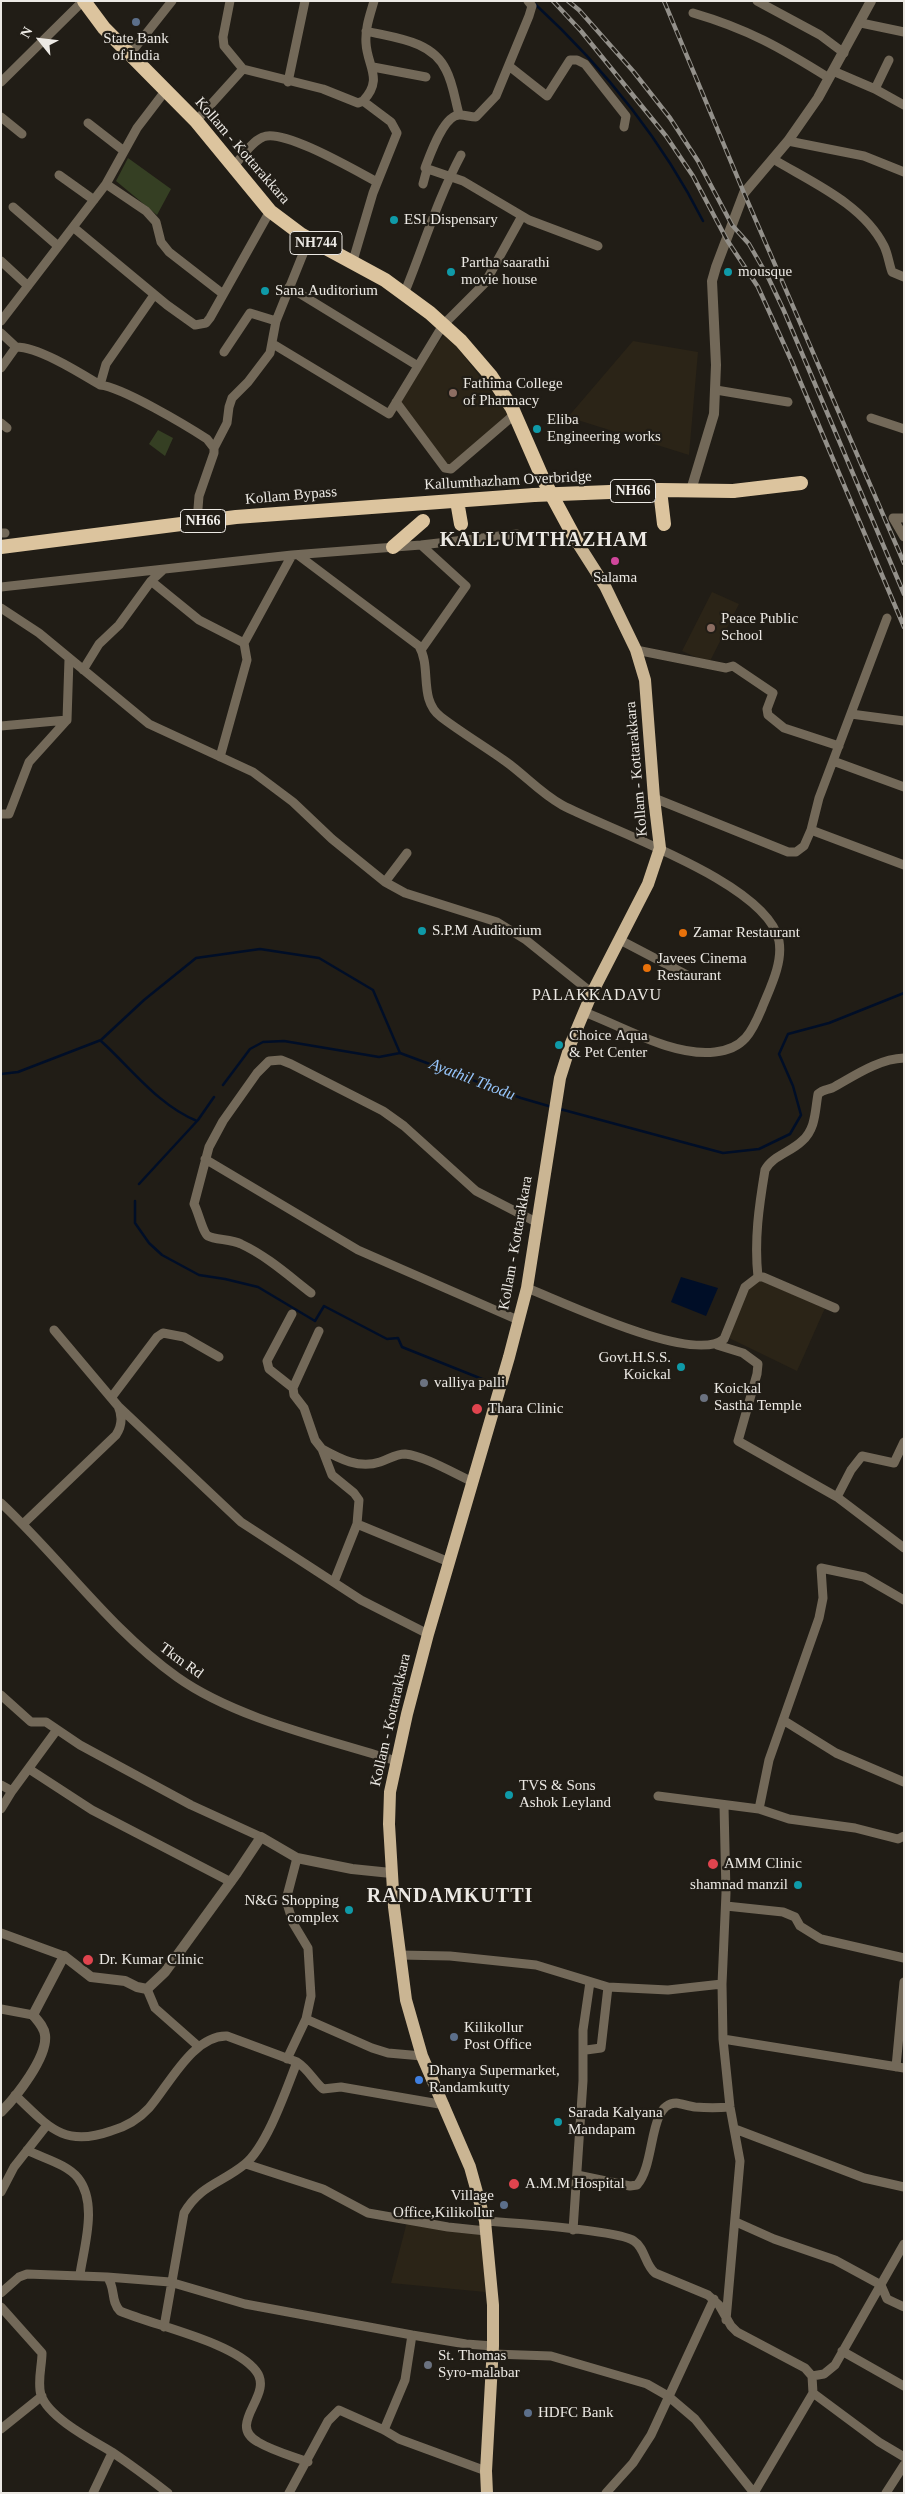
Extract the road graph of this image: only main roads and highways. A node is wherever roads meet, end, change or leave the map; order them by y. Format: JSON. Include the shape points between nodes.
{"nodes":[{"id":1,"x":83,"y":1,"type":"edge"},
{"id":2,"x":801,"y":483,"type":"dead end"},
{"id":3,"x":660,"y":490,"type":"junction"},
{"id":4,"x":457,"y":501,"type":"junction"},
{"id":5,"x":405,"y":503,"type":"joint"},
{"id":6,"x":423,"y":521,"type":"dead end"},
{"id":7,"x":462,"y":524,"type":"dead end"},
{"id":8,"x":664,"y":524,"type":"dead end"},
{"id":9,"x":2,"y":538,"type":"edge"},
{"id":10,"x":577,"y":542,"type":"joint"},
{"id":11,"x":393,"y":547,"type":"road end"},
{"id":12,"x":487,"y":2493,"type":"edge"}],
"edges":[{"from":1,"to":10,"type":"highway","name":"Kollam - Kottarakkara","number":"NH744","via":[[104,28],[196,120],[270,211],[309,239],[385,280],[404,294],[443,324],[491,376],[515,414],[543,479]]},
{"from":2,"to":3,"type":"highway","name":"Kallumthazham Overbridge","number":"NH66","bridge":true,"via":[[733,491]]},
{"from":3,"to":4,"type":"highway","name":"Kallumthazham Overbridge","number":"NH66","bridge":true},
{"from":3,"to":8,"type":"highway"},
{"from":4,"to":5,"type":"highway","name":"Kallumthazham Overbridge","number":"NH66"},
{"from":4,"to":7,"type":"highway"},
{"from":5,"to":9,"type":"highway","name":"Kollam Bypass","number":"NH66"},
{"from":6,"to":11,"type":"highway"},
{"from":10,"to":12,"type":"main road","name":"Kollam - Kottarakkara","via":[[605,586],[636,650],[645,680],[660,848],[648,884],[592,993],[560,1078],[527,1288],[428,1634],[390,1792],[392,1873],[406,2000],[422,2056],[470,2167],[485,2226],[493,2305]]}]}
